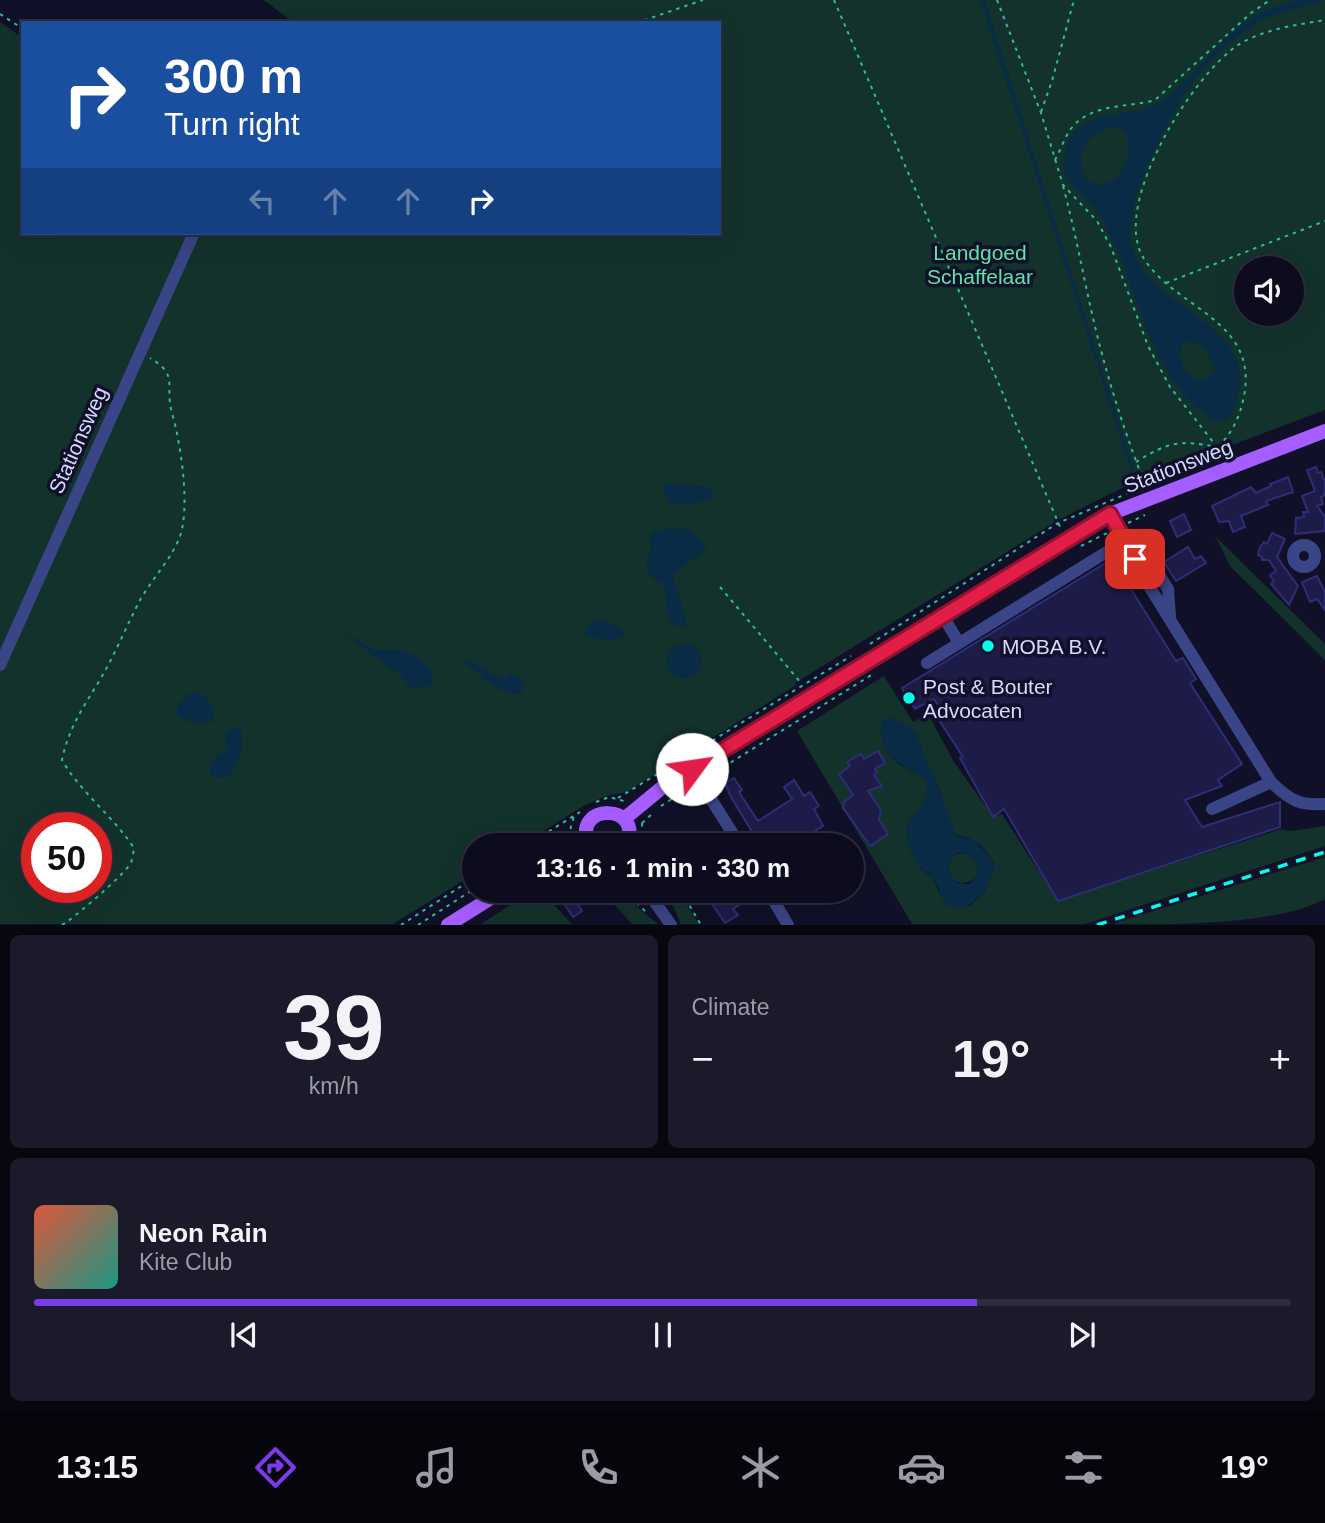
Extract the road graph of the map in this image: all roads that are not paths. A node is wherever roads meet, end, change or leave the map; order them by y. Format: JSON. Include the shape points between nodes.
{"nodes":[{"id":1,"x":193,"y":235,"type":"edge"},
{"id":2,"x":1325,"y":431,"type":"edge"},
{"id":3,"x":1114,"y":521,"type":"junction"},
{"id":4,"x":1126,"y":540,"type":"junction"},
{"id":5,"x":943,"y":616,"type":"junction"},
{"id":6,"x":959,"y":643,"type":"junction"},
{"id":7,"x":927,"y":663,"type":"dead end"},
{"id":8,"x":0,"y":665,"type":"edge"},
{"id":9,"x":697,"y":775,"type":"junction"},
{"id":10,"x":1271,"y":782,"type":"junction"},
{"id":11,"x":1325,"y":804,"type":"edge"},
{"id":12,"x":1212,"y":809,"type":"dead end"},
{"id":13,"x":624,"y":819,"type":"junction"},
{"id":14,"x":586,"y":833,"type":"edge"},
{"id":15,"x":628,"y":833,"type":"edge"},
{"id":16,"x":733,"y":833,"type":"edge"},
{"id":17,"x":483,"y":903,"type":"edge"},
{"id":18,"x":655,"y":903,"type":"edge"},
{"id":19,"x":775,"y":903,"type":"edge"},
{"id":20,"x":448,"y":925,"type":"edge"},
{"id":21,"x":671,"y":925,"type":"edge"},
{"id":22,"x":788,"y":925,"type":"edge"}],
"edges":[{"from":1,"to":8,"type":"street","name":"Stationsweg"},
{"from":2,"to":3,"type":"main road","name":"Stationsweg"},
{"from":3,"to":4,"type":"street"},
{"from":3,"to":5,"type":"main road","name":"Stationsweg"},
{"from":4,"to":6,"type":"street"},
{"from":4,"to":10,"type":"street","via":[[1151,562],[1168,589],[1170,619]]},
{"from":5,"to":6,"type":"street"},
{"from":5,"to":9,"type":"main road","name":"Stationsweg"},
{"from":6,"to":7,"type":"street"},
{"from":9,"to":13,"type":"main road","name":"Stationsweg","via":[[664,786]]},
{"from":9,"to":16,"type":"street"},
{"from":10,"to":11,"type":"street","via":[[1287,797],[1306,805]]},
{"from":10,"to":12,"type":"street"},
{"from":13,"to":14,"type":"main road","via":[[605,812],[593,818]]},
{"from":13,"to":15,"type":"main road"},
{"from":17,"to":20,"type":"main road"},
{"from":18,"to":21,"type":"street"},
{"from":19,"to":22,"type":"street"}]}
